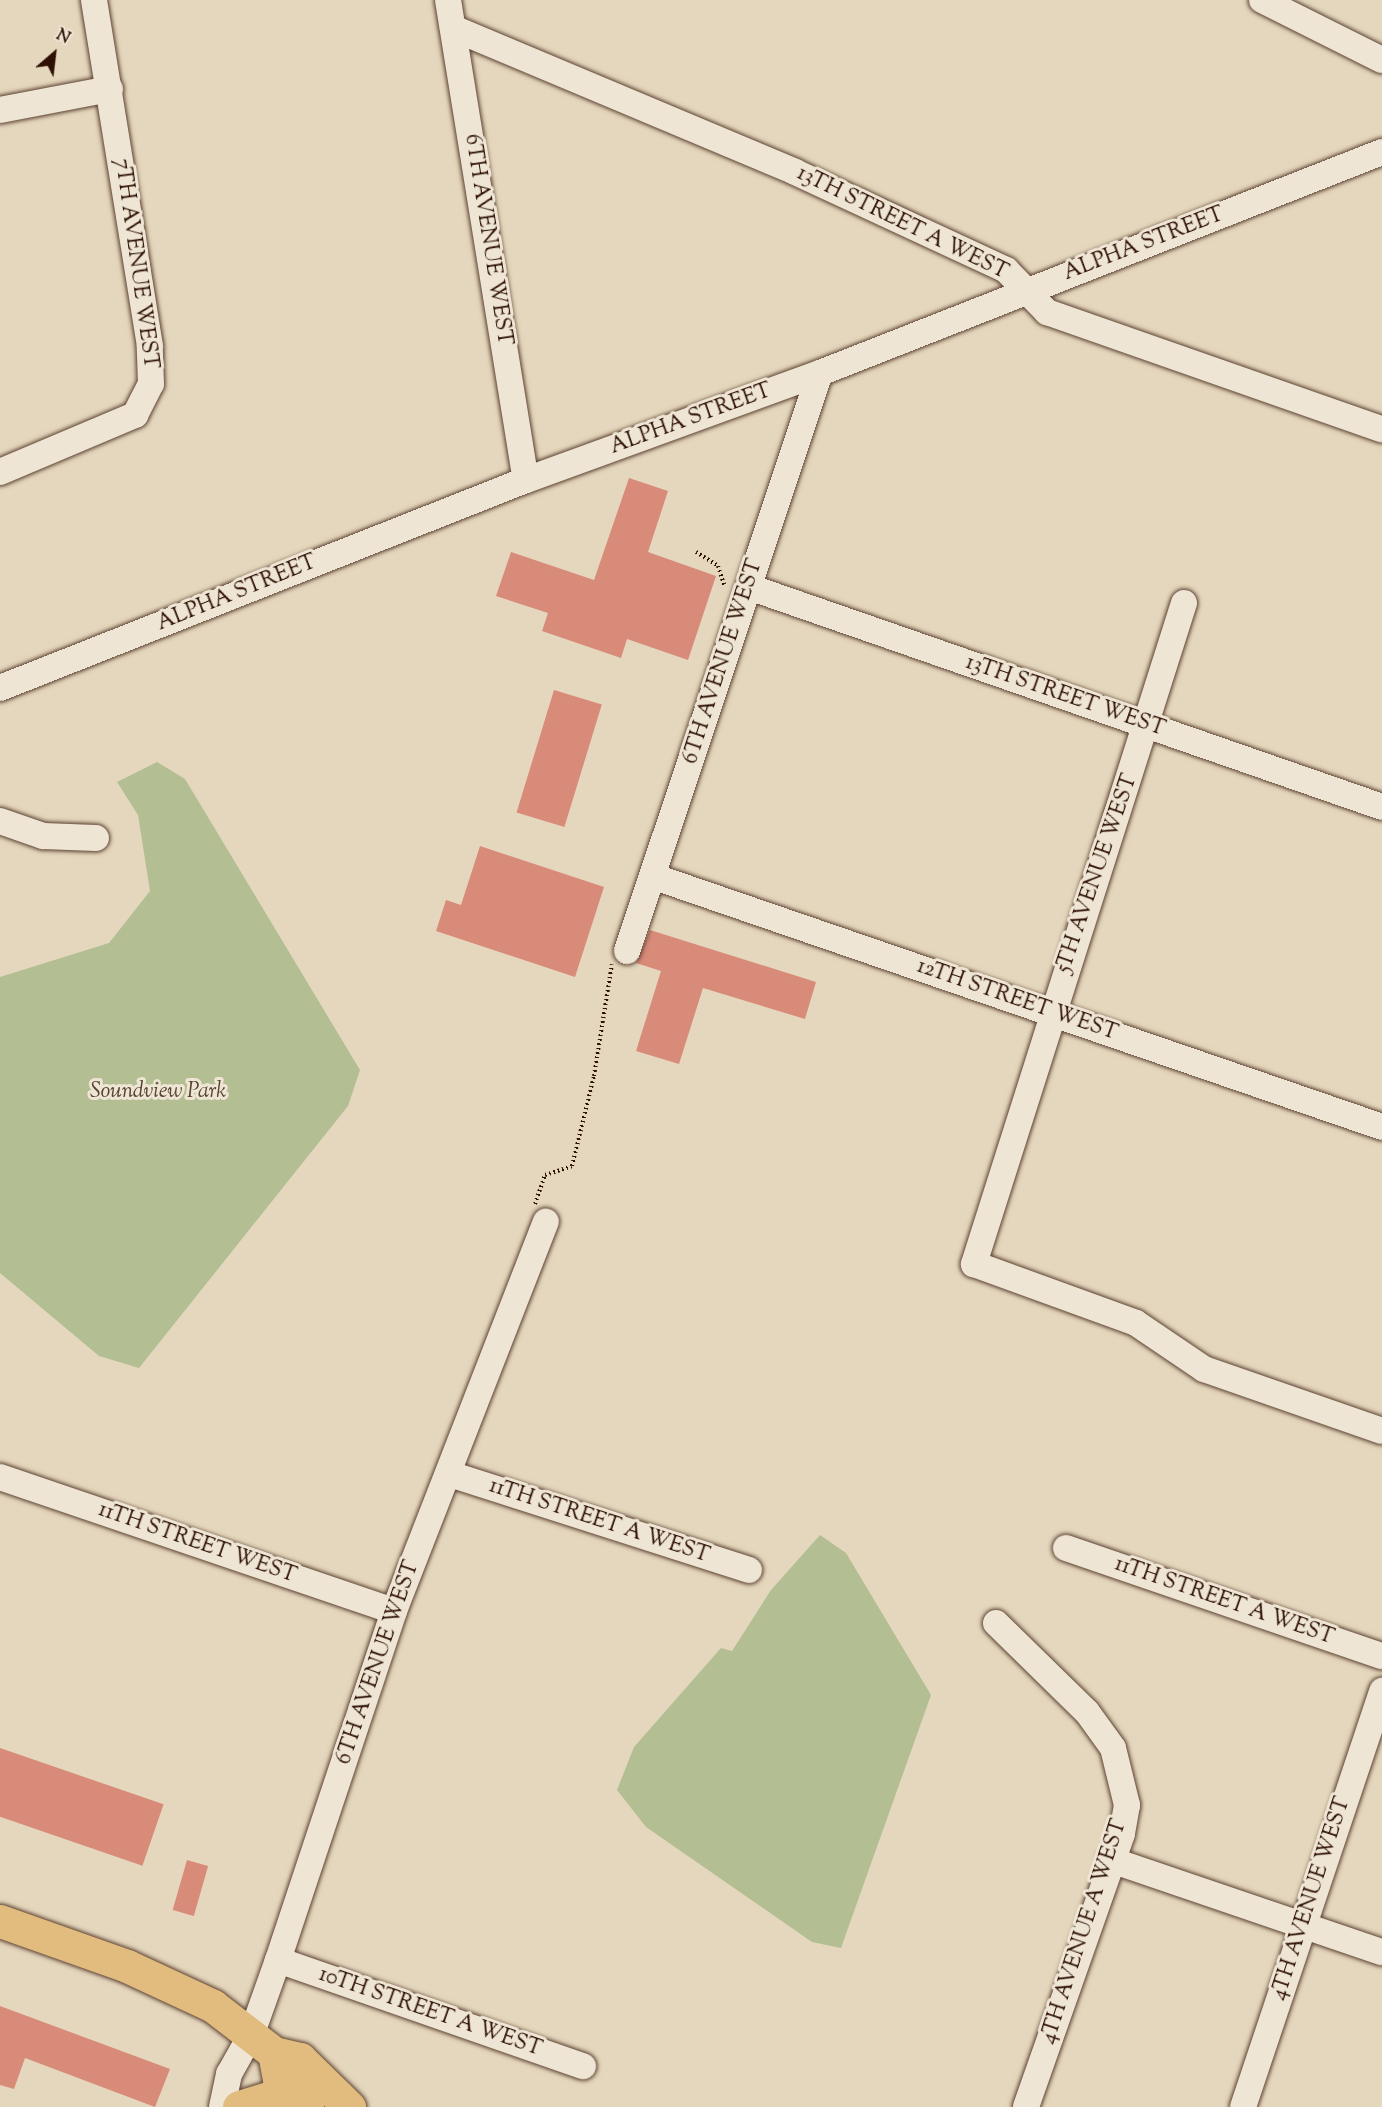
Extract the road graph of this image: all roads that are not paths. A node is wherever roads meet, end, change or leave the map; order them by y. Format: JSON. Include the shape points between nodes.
{"nodes":[{"id":1,"x":94,"y":0,"type":"edge"},
{"id":2,"x":448,"y":0,"type":"edge"},
{"id":3,"x":1262,"y":0,"type":"edge"},
{"id":4,"x":453,"y":28,"type":"junction"},
{"id":5,"x":1382,"y":60,"type":"edge"},
{"id":6,"x":110,"y":88,"type":"junction"},
{"id":7,"x":0,"y":110,"type":"edge"},
{"id":8,"x":1382,"y":152,"type":"edge"},
{"id":9,"x":1030,"y":290,"type":"junction"},
{"id":10,"x":819,"y":373,"type":"junction"},
{"id":11,"x":1382,"y":429,"type":"edge"},
{"id":12,"x":0,"y":472,"type":"edge"},
{"id":13,"x":526,"y":480,"type":"junction"},
{"id":14,"x":745,"y":598,"type":"junction"},
{"id":15,"x":1184,"y":603,"type":"dead end"},
{"id":16,"x":0,"y":688,"type":"edge"},
{"id":17,"x":1149,"y":726,"type":"junction"},
{"id":18,"x":1382,"y":807,"type":"edge"},
{"id":19,"x":0,"y":821,"type":"edge"},
{"id":20,"x":96,"y":838,"type":"dead end"},
{"id":21,"x":652,"y":876,"type":"junction"},
{"id":22,"x":627,"y":951,"type":"road end"},
{"id":23,"x":1051,"y":1013,"type":"junction"},
{"id":24,"x":1382,"y":1127,"type":"edge"},
{"id":25,"x":546,"y":1222,"type":"road end"},
{"id":26,"x":1382,"y":1431,"type":"edge"},
{"id":27,"x":450,"y":1474,"type":"junction"},
{"id":28,"x":0,"y":1477,"type":"edge"},
{"id":29,"x":1066,"y":1548,"type":"dead end"},
{"id":30,"x":749,"y":1570,"type":"dead end"},
{"id":31,"x":394,"y":1611,"type":"junction"},
{"id":32,"x":996,"y":1623,"type":"dead end"},
{"id":33,"x":1382,"y":1656,"type":"edge"},
{"id":34,"x":1382,"y":1691,"type":"edge"},
{"id":35,"x":1111,"y":1860,"type":"junction"},
{"id":36,"x":0,"y":1921,"type":"edge"},
{"id":37,"x":1303,"y":1926,"type":"junction"},
{"id":38,"x":1382,"y":1952,"type":"edge"},
{"id":39,"x":278,"y":1960,"type":"junction"},
{"id":40,"x":263,"y":2043,"type":"junction"},
{"id":41,"x":583,"y":2066,"type":"dead end"},
{"id":42,"x":302,"y":2103,"type":"edge"},
{"id":43,"x":222,"y":2107,"type":"edge"},
{"id":44,"x":239,"y":2107,"type":"edge"},
{"id":45,"x":349,"y":2107,"type":"edge"},
{"id":46,"x":1026,"y":2107,"type":"edge"},
{"id":47,"x":1243,"y":2107,"type":"edge"}],
"edges":[{"from":1,"to":6,"type":"street","name":"7TH AVENUE WEST"},
{"from":2,"to":4,"type":"street","name":"6TH AVENUE WEST"},
{"from":3,"to":5,"type":"street"},
{"from":4,"to":9,"type":"street","name":"13TH STREET A WEST","via":[[795,172],[1006,270]]},
{"from":4,"to":13,"type":"street","name":"6TH AVENUE WEST"},
{"from":6,"to":7,"type":"street"},
{"from":6,"to":12,"type":"street","name":"7TH AVENUE WEST","via":[[150,346],[151,384],[135,415]]},
{"from":8,"to":9,"type":"street","name":"ALPHA STREET"},
{"from":9,"to":10,"type":"street","name":"ALPHA STREET"},
{"from":9,"to":11,"type":"street","name":"13TH STREET A WEST","via":[[1047,312]]},
{"from":10,"to":13,"type":"street","name":"ALPHA STREET"},
{"from":10,"to":14,"type":"street","name":"6TH AVENUE WEST"},
{"from":13,"to":16,"type":"street","name":"ALPHA STREET"},
{"from":14,"to":17,"type":"street","name":"13TH STREET WEST"},
{"from":14,"to":21,"type":"street","name":"6TH AVENUE WEST"},
{"from":15,"to":17,"type":"street","name":"5TH AVENUE WEST"},
{"from":17,"to":18,"type":"street","name":"13TH STREET WEST"},
{"from":17,"to":23,"type":"street","name":"5TH AVENUE WEST"},
{"from":19,"to":20,"type":"street","via":[[43,836]]},
{"from":21,"to":22,"type":"street","name":"6TH AVENUE WEST"},
{"from":21,"to":23,"type":"street","name":"12TH STREET WEST"},
{"from":23,"to":24,"type":"street","name":"12TH STREET WEST"},
{"from":23,"to":26,"type":"street","name":"5TH AVENUE WEST","via":[[974,1264],[1136,1323],[1204,1369]]},
{"from":25,"to":27,"type":"street","name":"6TH AVENUE WEST"},
{"from":27,"to":30,"type":"street","name":"11TH STREET A WEST"},
{"from":27,"to":31,"type":"street","name":"6TH AVENUE WEST"},
{"from":28,"to":31,"type":"street","name":"11TH STREET WEST"},
{"from":29,"to":33,"type":"street","name":"11TH STREET A WEST"},
{"from":31,"to":39,"type":"street","name":"6TH AVENUE WEST"},
{"from":32,"to":35,"type":"street","name":"4TH AVENUE A WEST","via":[[1087,1712],[1113,1748],[1127,1805]]},
{"from":34,"to":37,"type":"street","name":"4TH AVENUE WEST"},
{"from":35,"to":37,"type":"street"},
{"from":35,"to":46,"type":"street","name":"4TH AVENUE A WEST"},
{"from":36,"to":40,"type":"main road","via":[[173,1985]]},
{"from":37,"to":38,"type":"street"},
{"from":37,"to":47,"type":"street","name":"4TH AVENUE WEST"},
{"from":39,"to":40,"type":"street","name":"6TH AVENUE WEST"},
{"from":39,"to":41,"type":"street","name":"10TH STREET A WEST"},
{"from":40,"to":42,"type":"main road","via":[[279,2079]]},
{"from":40,"to":43,"type":"street","name":"6TH AVENUE WEST","via":[[229,2074]]},
{"from":40,"to":45,"type":"main road","via":[[300,2059]]},
{"from":42,"to":44,"type":"main road","via":[[275,2096]]}]}
